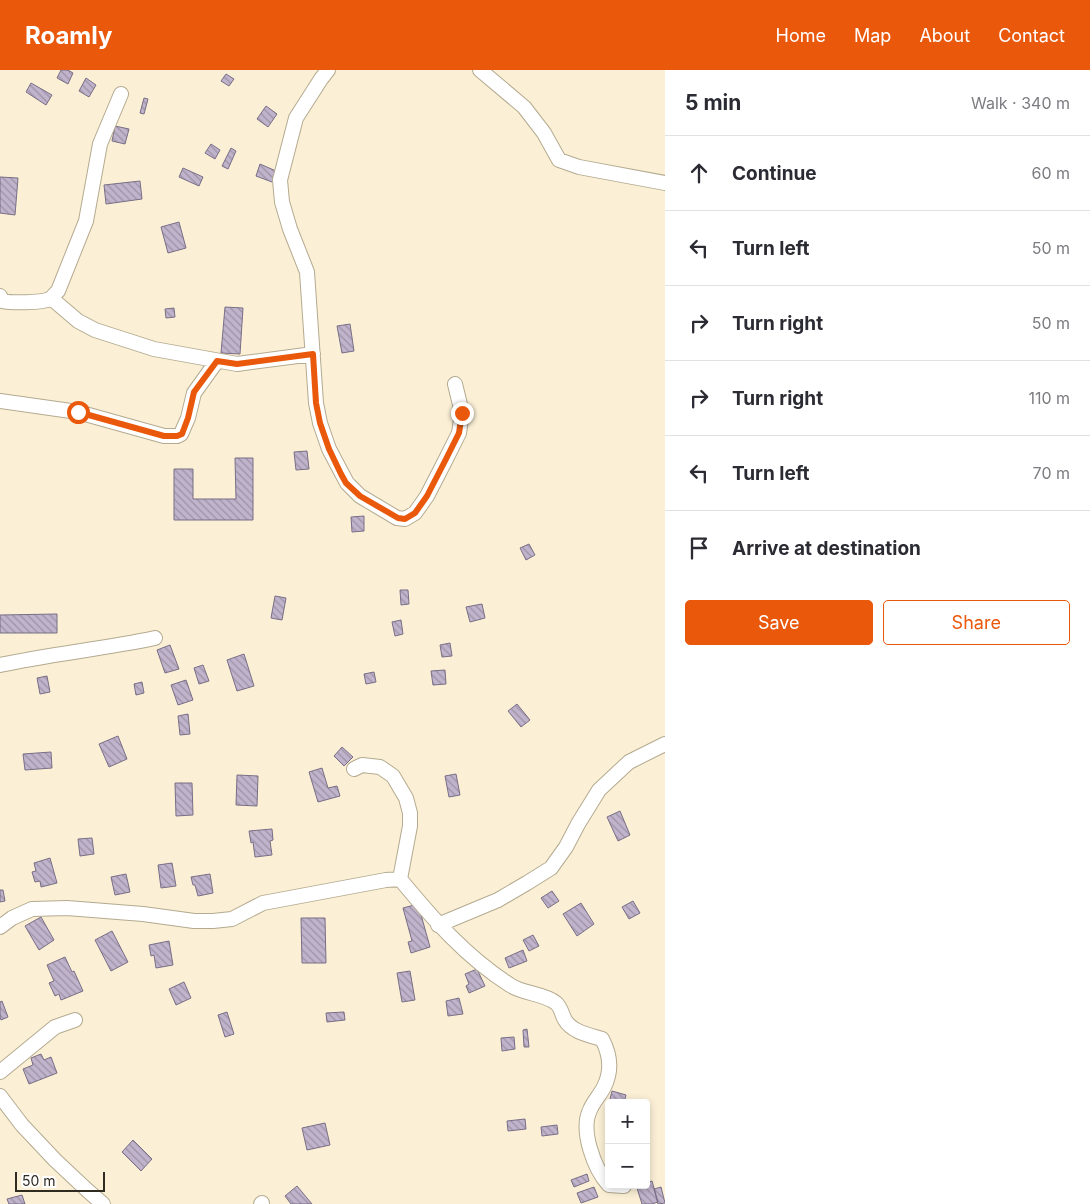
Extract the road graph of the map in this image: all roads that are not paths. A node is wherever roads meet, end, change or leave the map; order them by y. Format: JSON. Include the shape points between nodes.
{"nodes":[{"id":1,"x":328,"y":70,"type":"edge"},
{"id":2,"x":480,"y":70,"type":"edge"},
{"id":3,"x":121,"y":94,"type":"dead end"},
{"id":4,"x":665,"y":183,"type":"edge"},
{"id":5,"x":0,"y":296,"type":"edge"},
{"id":6,"x":51,"y":298,"type":"junction"},
{"id":7,"x":313,"y":354,"type":"junction"},
{"id":8,"x":217,"y":361,"type":"junction"},
{"id":9,"x":455,"y":384,"type":"dead end"},
{"id":10,"x":0,"y":401,"type":"edge"},
{"id":11,"x":155,"y":638,"type":"dead end"},
{"id":12,"x":0,"y":665,"type":"edge"},
{"id":13,"x":665,"y":744,"type":"edge"},
{"id":14,"x":354,"y":769,"type":"dead end"},
{"id":15,"x":400,"y":879,"type":"junction"},
{"id":16,"x":438,"y":925,"type":"junction"},
{"id":17,"x":0,"y":927,"type":"edge"},
{"id":18,"x":75,"y":1020,"type":"dead end"},
{"id":19,"x":0,"y":1072,"type":"edge"},
{"id":20,"x":0,"y":1096,"type":"edge"},
{"id":21,"x":605,"y":1181,"type":"edge"},
{"id":22,"x":103,"y":1204,"type":"edge"}],
"edges":[{"from":1,"to":7,"type":"street","via":[[296,118],[280,180],[290,230],[307,272]]},
{"from":2,"to":4,"type":"street","via":[[524,107],[558,160]]},
{"from":3,"to":6,"type":"street","via":[[100,144],[86,221],[58,290]]},
{"from":5,"to":6,"type":"street","via":[[8,303]]},
{"from":6,"to":8,"type":"street","via":[[78,321],[95,330],[154,349]]},
{"from":7,"to":8,"type":"street","via":[[237,364]]},
{"from":7,"to":9,"type":"street","via":[[320,423],[341,474],[360,496],[398,518],[405,519],[415,513],[459,433],[462,413]]},
{"from":8,"to":10,"type":"street","via":[[194,392],[182,434],[177,436],[164,436],[78,412]]},
{"from":11,"to":12,"type":"street"},
{"from":13,"to":16,"type":"street","via":[[629,762],[599,790],[551,868],[498,900]]},
{"from":14,"to":15,"type":"street","via":[[362,765],[380,767],[393,776],[406,798],[410,826]]},
{"from":15,"to":16,"type":"street"},
{"from":15,"to":17,"type":"street","via":[[263,903],[232,919],[213,922],[40,908],[12,918]]},
{"from":16,"to":21,"type":"street","via":[[488,970],[513,987],[539,994],[558,1004],[566,1022],[574,1029],[602,1039],[608,1056],[609,1074],[586,1122],[589,1146]]},
{"from":18,"to":19,"type":"street","via":[[55,1028]]},
{"from":20,"to":22,"type":"street","via":[[22,1125]]}]}
